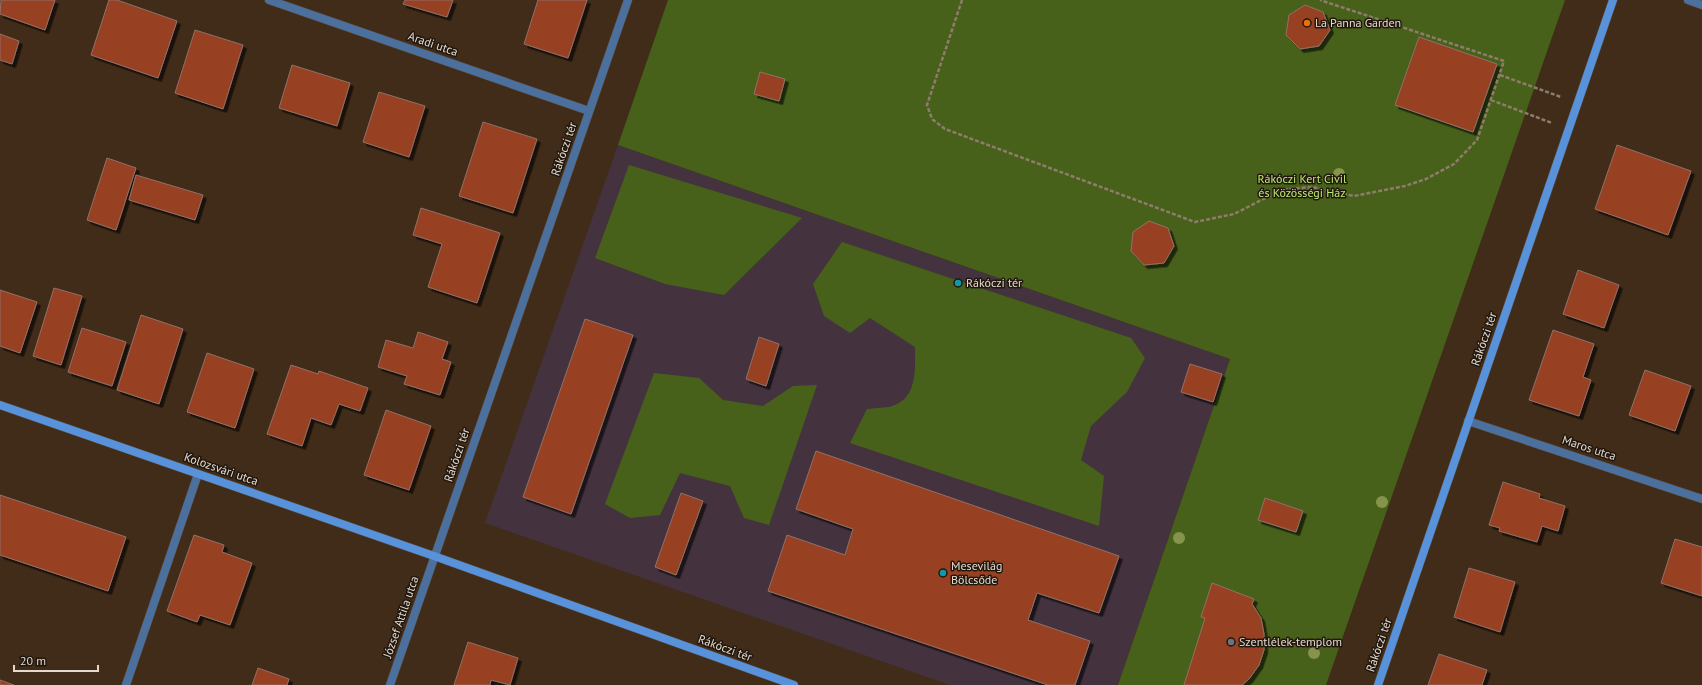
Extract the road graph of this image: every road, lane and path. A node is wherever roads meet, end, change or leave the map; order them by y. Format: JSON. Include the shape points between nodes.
{"nodes":[{"id":1,"x":269,"y":0,"type":"edge"},
{"id":2,"x":628,"y":0,"type":"edge"},
{"id":3,"x":962,"y":0,"type":"edge"},
{"id":4,"x":1320,"y":0,"type":"edge"},
{"id":5,"x":1613,"y":0,"type":"edge"},
{"id":6,"x":1688,"y":0,"type":"edge"},
{"id":7,"x":1702,"y":5,"type":"edge"},
{"id":8,"x":1500,"y":75,"type":"junction"},
{"id":9,"x":1491,"y":100,"type":"junction"},
{"id":10,"x":1578,"y":103,"type":"junction"},
{"id":11,"x":590,"y":111,"type":"junction"},
{"id":12,"x":1569,"y":130,"type":"junction"},
{"id":13,"x":0,"y":404,"type":"edge"},
{"id":14,"x":1468,"y":421,"type":"junction"},
{"id":15,"x":198,"y":474,"type":"junction"},
{"id":16,"x":1702,"y":498,"type":"edge"},
{"id":17,"x":434,"y":556,"type":"junction"},
{"id":18,"x":126,"y":685,"type":"edge"},
{"id":19,"x":390,"y":685,"type":"edge"},
{"id":20,"x":794,"y":685,"type":"edge"},
{"id":21,"x":1378,"y":685,"type":"edge"}],
"edges":[{"from":1,"to":11,"type":"street","name":"Aradi utca"},
{"from":2,"to":11,"type":"street","name":"Rákóczi tér"},
{"from":3,"to":9,"type":"path","via":[[927,105],[932,119],[945,129],[1195,222],[1234,214],[1281,190],[1312,187],[1354,196],[1426,179],[1454,164],[1477,140]]},
{"from":4,"to":8,"type":"path","via":[[1504,61]]},
{"from":5,"to":10,"type":"street","name":"Rákóczi tér"},
{"from":6,"to":7,"type":"street"},
{"from":8,"to":9,"type":"path"},
{"from":8,"to":10,"type":"path"},
{"from":9,"to":12,"type":"path"},
{"from":10,"to":12,"type":"street","name":"Rákóczi tér"},
{"from":11,"to":17,"type":"street","name":"Rákóczi tér"},
{"from":12,"to":14,"type":"street","name":"Rákóczi tér"},
{"from":13,"to":15,"type":"street","name":"Kolozsvári utca"},
{"from":14,"to":16,"type":"street","name":"Maros utca"},
{"from":14,"to":21,"type":"street","name":"Rákóczi tér"},
{"from":15,"to":17,"type":"street","name":"Kolozsvári utca"},
{"from":15,"to":18,"type":"street"},
{"from":17,"to":19,"type":"street","name":"József Attila utca"},
{"from":17,"to":20,"type":"street","name":"Rákóczi tér"}]}
